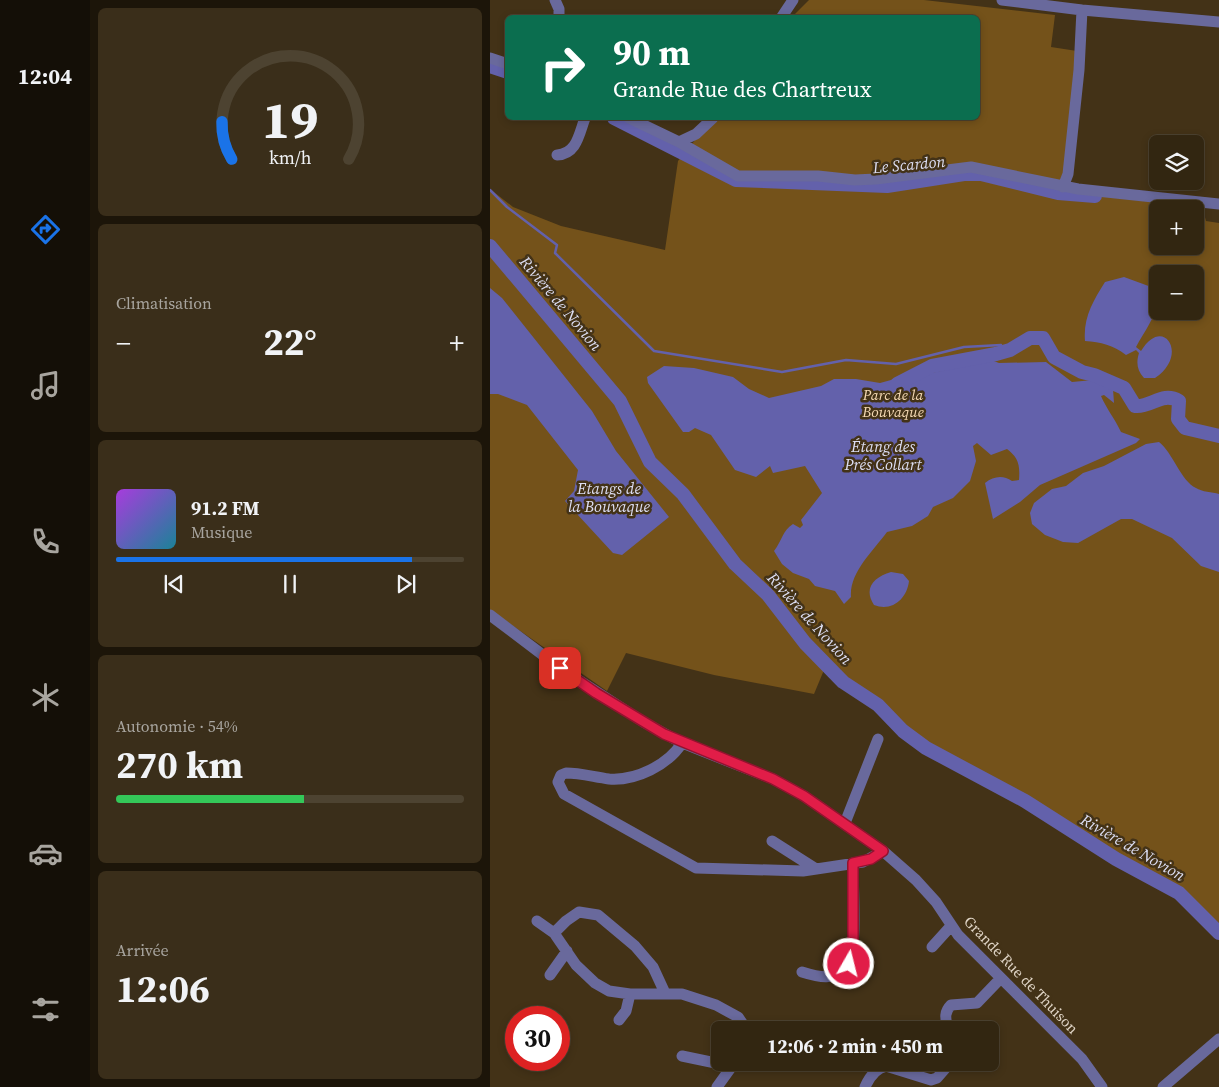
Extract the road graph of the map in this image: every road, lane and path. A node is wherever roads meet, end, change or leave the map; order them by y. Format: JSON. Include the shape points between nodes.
{"nodes":[{"id":1,"x":555,"y":0,"type":"edge"},
{"id":2,"x":793,"y":0,"type":"edge"},
{"id":3,"x":1002,"y":0,"type":"edge"},
{"id":4,"x":1082,"y":10,"type":"junction"},
{"id":5,"x":559,"y":15,"type":"edge"},
{"id":6,"x":783,"y":15,"type":"edge"},
{"id":7,"x":1219,"y":22,"type":"edge"},
{"id":8,"x":490,"y":58,"type":"edge"},
{"id":9,"x":505,"y":62,"type":"edge"},
{"id":10,"x":584,"y":120,"type":"edge"},
{"id":11,"x":633,"y":120,"type":"edge"},
{"id":12,"x":711,"y":120,"type":"edge"},
{"id":13,"x":679,"y":142,"type":"junction"},
{"id":14,"x":557,"y":155,"type":"dead end"},
{"id":15,"x":1063,"y":187,"type":"junction"},
{"id":16,"x":1219,"y":204,"type":"edge"},
{"id":17,"x":490,"y":615,"type":"edge"},
{"id":18,"x":878,"y":739,"type":"dead end"},
{"id":19,"x":682,"y":742,"type":"junction"},
{"id":20,"x":845,"y":823,"type":"junction"},
{"id":21,"x":772,"y":841,"type":"dead end"},
{"id":22,"x":883,"y":851,"type":"junction"},
{"id":23,"x":853,"y":863,"type":"junction"},
{"id":24,"x":816,"y":869,"type":"junction"},
{"id":25,"x":537,"y":921,"type":"dead end"},
{"id":26,"x":951,"y":926,"type":"junction"},
{"id":27,"x":554,"y":933,"type":"junction"},
{"id":28,"x":932,"y":947,"type":"dead end"},
{"id":29,"x":567,"y":951,"type":"junction"},
{"id":30,"x":802,"y":972,"type":"dead end"},
{"id":31,"x":550,"y":975,"type":"dead end"},
{"id":32,"x":1001,"y":978,"type":"junction"},
{"id":33,"x":664,"y":993,"type":"junction"},
{"id":34,"x":630,"y":994,"type":"junction"},
{"id":35,"x":619,"y":1020,"type":"dead end"},
{"id":36,"x":741,"y":1021,"type":"edge"},
{"id":37,"x":946,"y":1021,"type":"edge"},
{"id":38,"x":1219,"y":1039,"type":"edge"},
{"id":39,"x":682,"y":1056,"type":"dead end"},
{"id":40,"x":711,"y":1061,"type":"edge"},
{"id":41,"x":727,"y":1071,"type":"edge"},
{"id":42,"x":877,"y":1071,"type":"edge"},
{"id":43,"x":902,"y":1071,"type":"edge"},
{"id":44,"x":943,"y":1071,"type":"edge"},
{"id":45,"x":717,"y":1087,"type":"edge"},
{"id":46,"x":864,"y":1087,"type":"edge"},
{"id":47,"x":1102,"y":1087,"type":"edge"},
{"id":48,"x":1163,"y":1087,"type":"edge"}],
"edges":[{"from":1,"to":5,"type":"street"},
{"from":2,"to":6,"type":"street"},
{"from":3,"to":4,"type":"street"},
{"from":4,"to":7,"type":"street"},
{"from":4,"to":15,"type":"street","via":[[1068,174]]},
{"from":8,"to":9,"type":"street"},
{"from":10,"to":14,"type":"street","via":[[574,148],[564,155]]},
{"from":11,"to":13,"type":"street"},
{"from":12,"to":13,"type":"street","via":[[696,134]]},
{"from":13,"to":15,"type":"street","via":[[738,176],[818,176],[855,180],[971,167]]},
{"from":15,"to":16,"type":"street"},
{"from":17,"to":19,"type":"street","name":"Grande Rue de Thuison","via":[[596,693]]},
{"from":18,"to":20,"type":"street"},
{"from":19,"to":20,"type":"street","name":"Grande Rue de Thuison","via":[[773,779]]},
{"from":19,"to":24,"type":"street","via":[[675,754],[647,772],[610,779],[566,773],[558,782],[560,789],[696,868],[803,872]]},
{"from":20,"to":22,"type":"street","name":"Grande Rue de Thuison"},
{"from":21,"to":24,"type":"street"},
{"from":22,"to":23,"type":"street","via":[[871,859]]},
{"from":22,"to":26,"type":"street","name":"Grande Rue de Thuison","via":[[936,902]]},
{"from":23,"to":24,"type":"street"},
{"from":23,"to":30,"type":"street","via":[[853,945],[849,964],[838,974],[821,978]]},
{"from":25,"to":27,"type":"street"},
{"from":26,"to":28,"type":"street"},
{"from":26,"to":32,"type":"street","name":"Grande Rue de Thuison"},
{"from":27,"to":29,"type":"street"},
{"from":27,"to":33,"type":"street","via":[[566,920],[580,912],[598,915],[653,966]]},
{"from":29,"to":31,"type":"street"},
{"from":29,"to":34,"type":"street","via":[[595,983],[609,991]]},
{"from":32,"to":37,"type":"street","via":[[977,1004],[951,1005],[946,1010]]},
{"from":32,"to":47,"type":"street","name":"Grande Rue de Thuison","via":[[1082,1059]]},
{"from":33,"to":34,"type":"street"},
{"from":33,"to":36,"type":"street","via":[[682,994],[716,1005]]},
{"from":34,"to":35,"type":"street","via":[[626,1011]]},
{"from":38,"to":48,"type":"street"},
{"from":39,"to":40,"type":"street"},
{"from":41,"to":45,"type":"street"},
{"from":42,"to":46,"type":"street"},
{"from":43,"to":44,"type":"street","via":[[931,1080]]}]}
